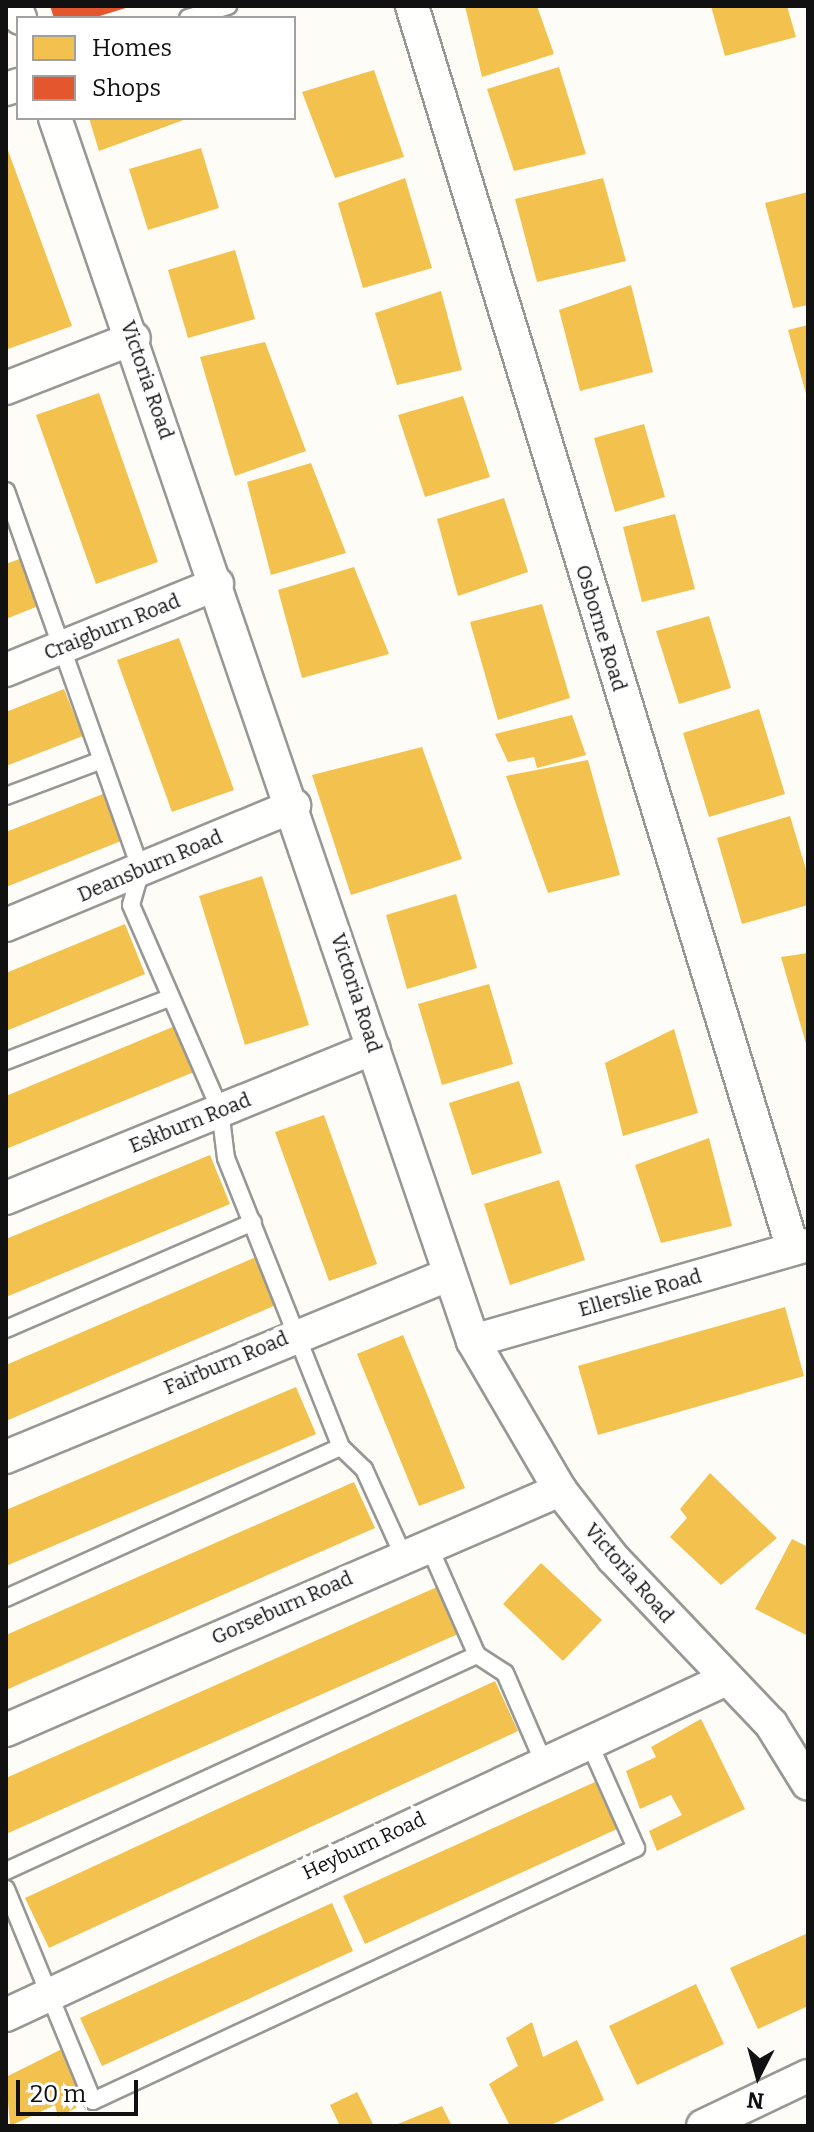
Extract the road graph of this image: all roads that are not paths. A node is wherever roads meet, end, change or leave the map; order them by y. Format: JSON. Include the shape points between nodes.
{"nodes":[{"id":1,"x":228,"y":6,"type":"edge"},
{"id":2,"x":412,"y":6,"type":"edge"},
{"id":3,"x":195,"y":16,"type":"edge"},
{"id":4,"x":56,"y":120,"type":"edge"},
{"id":5,"x":134,"y":338,"type":"junction"},
{"id":6,"x":6,"y":388,"type":"edge"},
{"id":7,"x":6,"y":491,"type":"edge"},
{"id":8,"x":12,"y":529,"type":"edge"},
{"id":9,"x":217,"y":584,"type":"junction"},
{"id":10,"x":61,"y":648,"type":"junction"},
{"id":11,"x":6,"y":670,"type":"edge"},
{"id":12,"x":99,"y":761,"type":"junction"},
{"id":13,"x":6,"y":796,"type":"edge"},
{"id":14,"x":294,"y":806,"type":"junction"},
{"id":15,"x":141,"y":870,"type":"junction"},
{"id":16,"x":6,"y":925,"type":"edge"},
{"id":17,"x":169,"y":998,"type":"junction"},
{"id":18,"x":374,"y":1048,"type":"junction"},
{"id":19,"x":6,"y":1061,"type":"edge"},
{"id":20,"x":220,"y":1110,"type":"junction"},
{"id":21,"x":6,"y":1198,"type":"edge"},
{"id":22,"x":253,"y":1222,"type":"junction"},
{"id":23,"x":800,"y":1247,"type":"edge"},
{"id":24,"x":448,"y":1275,"type":"junction"},
{"id":25,"x":6,"y":1329,"type":"edge"},
{"id":26,"x":296,"y":1333,"type":"junction"},
{"id":27,"x":473,"y":1341,"type":"junction"},
{"id":28,"x":341,"y":1447,"type":"junction"},
{"id":29,"x":6,"y":1457,"type":"edge"},
{"id":30,"x":560,"y":1490,"type":"junction"},
{"id":31,"x":415,"y":1550,"type":"junction"},
{"id":32,"x":6,"y":1598,"type":"edge"},
{"id":33,"x":477,"y":1655,"type":"junction"},
{"id":34,"x":724,"y":1680,"type":"junction"},
{"id":35,"x":6,"y":1730,"type":"edge"},
{"id":36,"x":588,"y":1740,"type":"junction"},
{"id":37,"x":543,"y":1761,"type":"junction"},
{"id":38,"x":808,"y":1784,"type":"edge"},
{"id":39,"x":6,"y":1871,"type":"edge"},
{"id":40,"x":6,"y":1889,"type":"edge"},
{"id":41,"x":51,"y":1994,"type":"junction"},
{"id":42,"x":6,"y":2015,"type":"edge"},
{"id":43,"x":808,"y":2076,"type":"edge"},
{"id":44,"x":703,"y":2126,"type":"edge"}],
"edges":[{"from":1,"to":3,"type":"lane"},
{"from":2,"to":23,"type":"street","name":"Osborne Road"},
{"from":4,"to":5,"type":"street","name":"Victoria Road"},
{"from":5,"to":6,"type":"street"},
{"from":5,"to":9,"type":"street","name":"Victoria Road"},
{"from":7,"to":8,"type":"lane"},
{"from":8,"to":10,"type":"lane"},
{"from":9,"to":10,"type":"street","name":"Craigburn Road"},
{"from":9,"to":14,"type":"street","name":"Victoria Road"},
{"from":10,"to":11,"type":"street","name":"Craigburn Road"},
{"from":10,"to":12,"type":"lane"},
{"from":12,"to":13,"type":"lane"},
{"from":12,"to":15,"type":"lane"},
{"from":14,"to":15,"type":"street","name":"Deansburn Road"},
{"from":14,"to":18,"type":"street","name":"Victoria Road"},
{"from":15,"to":16,"type":"street","name":"Deansburn Road"},
{"from":15,"to":17,"type":"lane","via":[[131,905]]},
{"from":17,"to":19,"type":"lane"},
{"from":17,"to":20,"type":"lane"},
{"from":18,"to":20,"type":"street","name":"Eskburn Road"},
{"from":18,"to":24,"type":"street","name":"Victoria Road"},
{"from":20,"to":21,"type":"street","name":"Eskburn Road"},
{"from":20,"to":22,"type":"lane","via":[[226,1158]]},
{"from":22,"to":25,"type":"lane"},
{"from":22,"to":26,"type":"lane"},
{"from":23,"to":27,"type":"street","name":"Ellerslie Road"},
{"from":24,"to":26,"type":"street","name":"Fairburn Road"},
{"from":24,"to":27,"type":"street","name":"Victoria Road"},
{"from":26,"to":28,"type":"lane"},
{"from":26,"to":29,"type":"street","name":"Fairburn Road"},
{"from":27,"to":30,"type":"street","name":"Victoria Road"},
{"from":28,"to":31,"type":"lane","via":[[364,1469]]},
{"from":28,"to":32,"type":"lane"},
{"from":30,"to":31,"type":"street","name":"Gorseburn Road"},
{"from":30,"to":34,"type":"street","name":"Victoria Road"},
{"from":31,"to":33,"type":"lane"},
{"from":31,"to":35,"type":"street","name":"Gorseburn Road"},
{"from":33,"to":37,"type":"lane","via":[[505,1673]]},
{"from":33,"to":39,"type":"lane"},
{"from":34,"to":36,"type":"street","name":"Heyburn Road"},
{"from":34,"to":38,"type":"street","name":"Victoria Road","via":[[771,1724]]},
{"from":36,"to":37,"type":"street","name":"Heyburn Road"},
{"from":36,"to":41,"type":"lane","via":[[636,1848],[93,2101]]},
{"from":37,"to":41,"type":"street","name":"Heyburn Road"},
{"from":40,"to":41,"type":"lane"},
{"from":41,"to":42,"type":"street","name":"Heyburn Road"},
{"from":43,"to":44,"type":"street"}]}
